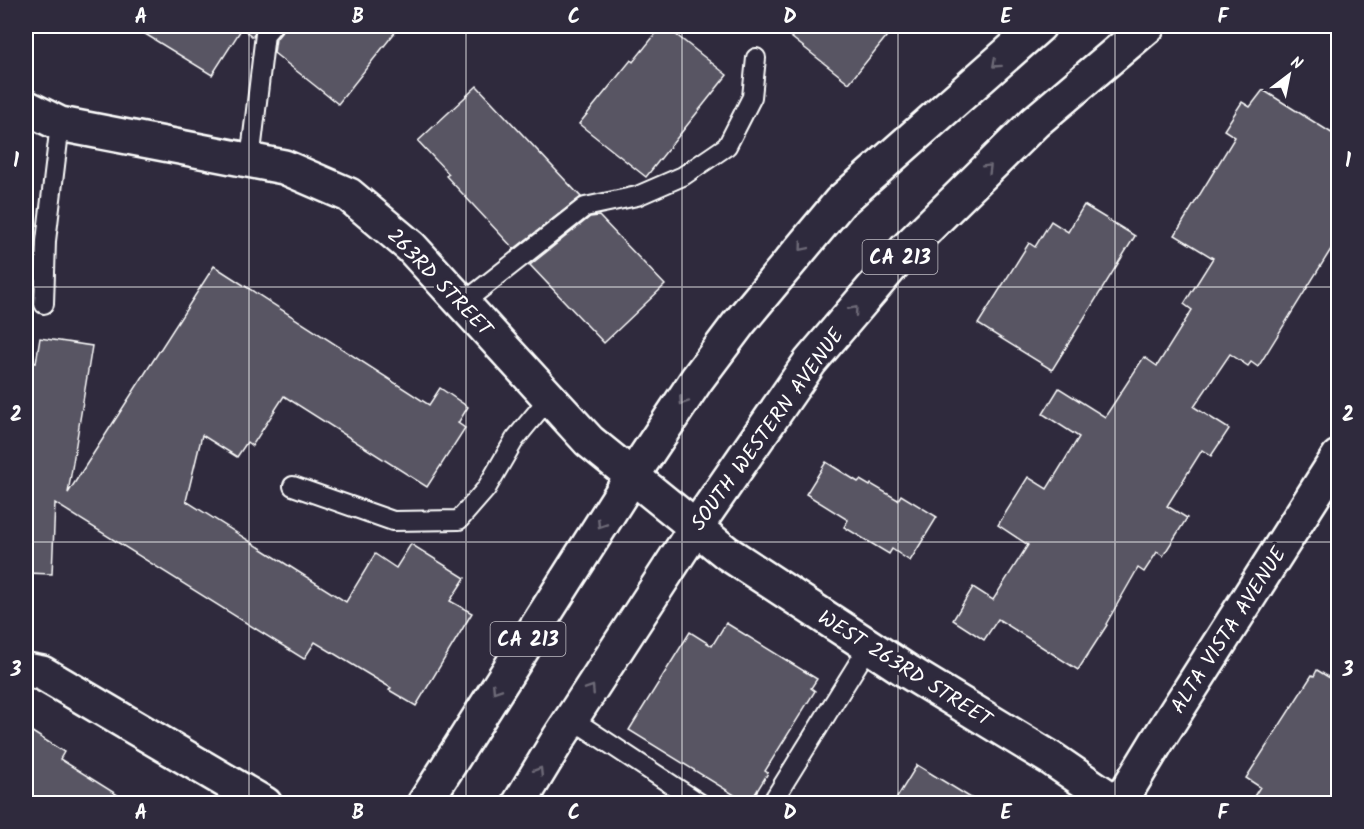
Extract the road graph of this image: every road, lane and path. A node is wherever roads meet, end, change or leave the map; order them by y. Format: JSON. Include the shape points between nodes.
{"nodes":[{"id":1,"x":272,"y":26,"type":"edge"},
{"id":2,"x":1039,"y":26,"type":"edge"},
{"id":3,"x":1148,"y":26,"type":"edge"},
{"id":4,"x":756,"y":58,"type":"dead end"},
{"id":5,"x":26,"y":106,"type":"edge"},
{"id":6,"x":60,"y":124,"type":"junction"},
{"id":7,"x":250,"y":161,"type":"junction"},
{"id":8,"x":463,"y":303,"type":"junction"},
{"id":9,"x":44,"y":304,"type":"dead end"},
{"id":10,"x":549,"y":398,"type":"junction"},
{"id":11,"x":1338,"y":457,"type":"edge"},
{"id":12,"x":633,"y":475,"type":"junction"},
{"id":13,"x":293,"y":486,"type":"dead end"},
{"id":14,"x":696,"y":527,"type":"junction"},
{"id":15,"x":869,"y":646,"type":"junction"},
{"id":16,"x":26,"y":670,"type":"edge"},
{"id":17,"x":572,"y":719,"type":"junction"},
{"id":18,"x":265,"y":804,"type":"edge"},
{"id":19,"x":424,"y":804,"type":"edge"},
{"id":20,"x":519,"y":804,"type":"edge"},
{"id":21,"x":701,"y":804,"type":"edge"},
{"id":22,"x":771,"y":804,"type":"edge"},
{"id":23,"x":1119,"y":804,"type":"edge"}],
"edges":[{"from":1,"to":7,"type":"lane","via":[[265,34]]},
{"from":2,"to":12,"type":"street","number":"CA 213","one_way":true,"via":[[840,202],[738,323]]},
{"from":14,"to":3,"type":"street","name":"SOUTH WESTERN AVENUE","number":"CA 213","one_way":true,"via":[[810,362],[907,248],[1035,122]]},
{"from":4,"to":8,"type":"lane","via":[[752,97],[727,146],[683,176],[637,196],[585,207]]},
{"from":5,"to":6,"type":"street","name":"263RD STREET"},
{"from":6,"to":7,"type":"street","name":"263RD STREET"},
{"from":6,"to":9,"type":"lane","via":[[46,241]]},
{"from":7,"to":8,"type":"street","name":"263RD STREET","via":[[284,167],[349,195],[411,247]]},
{"from":8,"to":10,"type":"street","name":"263RD STREET"},
{"from":10,"to":12,"type":"street","name":"263RD STREET","via":[[589,441]]},
{"from":10,"to":13,"type":"lane","via":[[515,439],[486,489],[459,520],[393,521]]},
{"from":11,"to":23,"type":"street","name":"ALTA VISTA AVENUE"},
{"from":12,"to":14,"type":"street","name":"263RD STREET"},
{"from":12,"to":19,"type":"street","number":"CA 213","one_way":true},
{"from":14,"to":15,"type":"street","name":"WEST 263RD STREET","via":[[727,553]]},
{"from":17,"to":14,"type":"street","name":"SOUTH WESTERN AVENUE","number":"CA 213","one_way":true},
{"from":15,"to":22,"type":"lane"},
{"from":15,"to":23,"type":"street","name":"WEST 263RD STREET"},
{"from":16,"to":18,"type":"street","via":[[42,673]]},
{"from":20,"to":17,"type":"street","name":"SOUTH WESTERN AVENUE","number":"CA 213","one_way":true},
{"from":17,"to":21,"type":"lane"}]}
